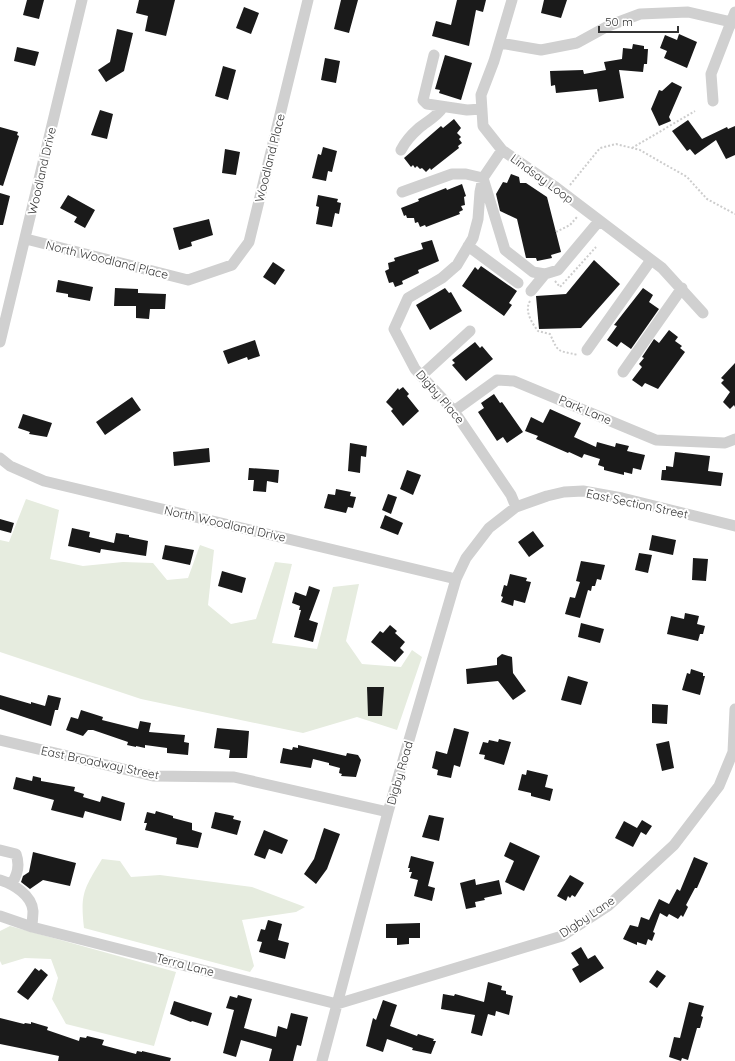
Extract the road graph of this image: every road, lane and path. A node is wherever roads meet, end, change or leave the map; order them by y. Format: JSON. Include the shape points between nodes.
{"nodes":[{"id":1,"x":82,"y":0,"type":"edge"},
{"id":2,"x":308,"y":0,"type":"edge"},
{"id":3,"x":512,"y":0,"type":"edge"},
{"id":4,"x":734,"y":19,"type":"edge"},
{"id":5,"x":500,"y":43,"type":"junction"},
{"id":6,"x":434,"y":55,"type":"dead end"},
{"id":7,"x":712,"y":101,"type":"dead end"},
{"id":8,"x":443,"y":108,"type":"junction"},
{"id":9,"x":482,"y":109,"type":"junction"},
{"id":10,"x":695,"y":111,"type":"dead end"},
{"id":11,"x":632,"y":148,"type":"junction"},
{"id":12,"x":401,"y":150,"type":"dead end"},
{"id":13,"x":502,"y":150,"type":"junction"},
{"id":14,"x":483,"y":178,"type":"junction"},
{"id":15,"x":569,"y":187,"type":"dead end"},
{"id":16,"x":402,"y":192,"type":"dead end"},
{"id":17,"x":735,"y":214,"type":"edge"},
{"id":18,"x":577,"y":217,"type":"dead end"},
{"id":19,"x":599,"y":221,"type":"junction"},
{"id":20,"x":556,"y":232,"type":"dead end"},
{"id":21,"x":26,"y":240,"type":"junction"},
{"id":22,"x":468,"y":246,"type":"junction"},
{"id":23,"x":596,"y":247,"type":"dead end"},
{"id":24,"x":651,"y":260,"type":"junction"},
{"id":25,"x":549,"y":277,"type":"junction"},
{"id":26,"x":188,"y":280,"type":"joint"},
{"id":27,"x":518,"y":283,"type":"dead end"},
{"id":28,"x":682,"y":288,"type":"junction"},
{"id":29,"x":531,"y":295,"type":"joint"},
{"id":30,"x":703,"y":313,"type":"dead end"},
{"id":31,"x":470,"y":331,"type":"dead end"},
{"id":32,"x":0,"y":342,"type":"edge"},
{"id":33,"x":587,"y":350,"type":"joint"},
{"id":34,"x":623,"y":372,"type":"dead end"},
{"id":35,"x":421,"y":376,"type":"junction"},
{"id":36,"x":454,"y":411,"type":"junction"},
{"id":37,"x":730,"y":441,"type":"edge"},
{"id":38,"x":0,"y":458,"type":"edge"},
{"id":39,"x":516,"y":507,"type":"junction"},
{"id":40,"x":735,"y":526,"type":"edge"},
{"id":41,"x":456,"y":578,"type":"junction"},
{"id":42,"x":735,"y":709,"type":"edge"},
{"id":43,"x":0,"y":740,"type":"edge"},
{"id":44,"x":388,"y":812,"type":"junction"},
{"id":45,"x":0,"y":850,"type":"edge"},
{"id":46,"x":0,"y":880,"type":"edge"},
{"id":47,"x":12,"y":883,"type":"junction"},
{"id":48,"x":0,"y":916,"type":"edge"},
{"id":49,"x":32,"y":927,"type":"junction"},
{"id":50,"x":337,"y":1004,"type":"junction"},
{"id":51,"x":322,"y":1061,"type":"edge"}],
"edges":[{"from":1,"to":21,"type":"street","name":"Woodland Drive"},
{"from":2,"to":26,"type":"street","name":"Woodland Place","via":[[249,242],[232,265]]},
{"from":3,"to":5,"type":"street","name":"Lindsay Loop"},
{"from":4,"to":5,"type":"street","via":[[688,12],[640,14],[608,26],[578,43],[541,50]]},
{"from":4,"to":7,"type":"street","via":[[711,74]]},
{"from":5,"to":9,"type":"street","name":"Lindsay Loop","via":[[481,96]]},
{"from":6,"to":8,"type":"street","via":[[423,100],[427,104]]},
{"from":8,"to":9,"type":"street"},
{"from":8,"to":12,"type":"street","via":[[410,136]]},
{"from":9,"to":13,"type":"street","name":"Lindsay Loop","via":[[483,126]]},
{"from":10,"to":11,"type":"path"},
{"from":11,"to":15,"type":"path","via":[[616,144],[600,148]]},
{"from":11,"to":17,"type":"path","via":[[687,177],[707,198]]},
{"from":13,"to":14,"type":"street","name":"Digby Place"},
{"from":13,"to":19,"type":"street","name":"Lindsay Loop"},
{"from":14,"to":16,"type":"street","via":[[452,174]]},
{"from":14,"to":22,"type":"street","name":"Digby Place","via":[[478,219]]},
{"from":14,"to":25,"type":"street","via":[[505,250],[533,272]]},
{"from":18,"to":20,"type":"path","via":[[570,225]]},
{"from":19,"to":24,"type":"street","name":"Lindsay Loop"},
{"from":19,"to":25,"type":"street","via":[[558,270]]},
{"from":21,"to":26,"type":"street","name":"North Woodland Place"},
{"from":21,"to":32,"type":"street","name":"Woodland Drive"},
{"from":22,"to":27,"type":"street"},
{"from":22,"to":35,"type":"street","name":"Digby Place","via":[[456,265],[442,278],[408,298],[394,328],[415,370]]},
{"from":23,"to":25,"type":"path","via":[[560,287]]},
{"from":24,"to":28,"type":"street","name":"Lindsay Loop"},
{"from":24,"to":33,"type":"street"},
{"from":25,"to":29,"type":"street"},
{"from":28,"to":30,"type":"street","name":"Lindsay Loop"},
{"from":28,"to":34,"type":"street"},
{"from":29,"to":33,"type":"path","via":[[528,309],[538,331],[550,334],[554,345],[561,352],[581,356]]},
{"from":31,"to":35,"type":"street"},
{"from":35,"to":36,"type":"street","name":"Digby Place"},
{"from":36,"to":37,"type":"street","name":"Park Lane","via":[[497,380],[514,381],[656,440]]},
{"from":36,"to":39,"type":"street","name":"Digby Place","via":[[511,495]]},
{"from":38,"to":41,"type":"street","name":"North Woodland Drive","via":[[10,466],[44,481]]},
{"from":39,"to":40,"type":"street","name":"East Section Street","via":[[547,496],[583,491]]},
{"from":39,"to":41,"type":"street","name":"Digby Road","via":[[482,535]]},
{"from":41,"to":44,"type":"street","name":"Digby Road"},
{"from":42,"to":50,"type":"street","name":"Digby Lane","via":[[733,752],[719,786],[674,845],[608,906],[562,936]]},
{"from":43,"to":44,"type":"street","name":"East Broadway Street","via":[[153,776],[234,777]]},
{"from":44,"to":50,"type":"street","name":"Digby Road"},
{"from":45,"to":47,"type":"street","via":[[16,854],[18,868]]},
{"from":46,"to":47,"type":"street"},
{"from":47,"to":49,"type":"street","via":[[30,900],[33,910]]},
{"from":48,"to":49,"type":"street","name":"Terra Lane"},
{"from":49,"to":50,"type":"street","name":"Terra Lane"},
{"from":50,"to":51,"type":"street","name":"Digby Road"}]}
